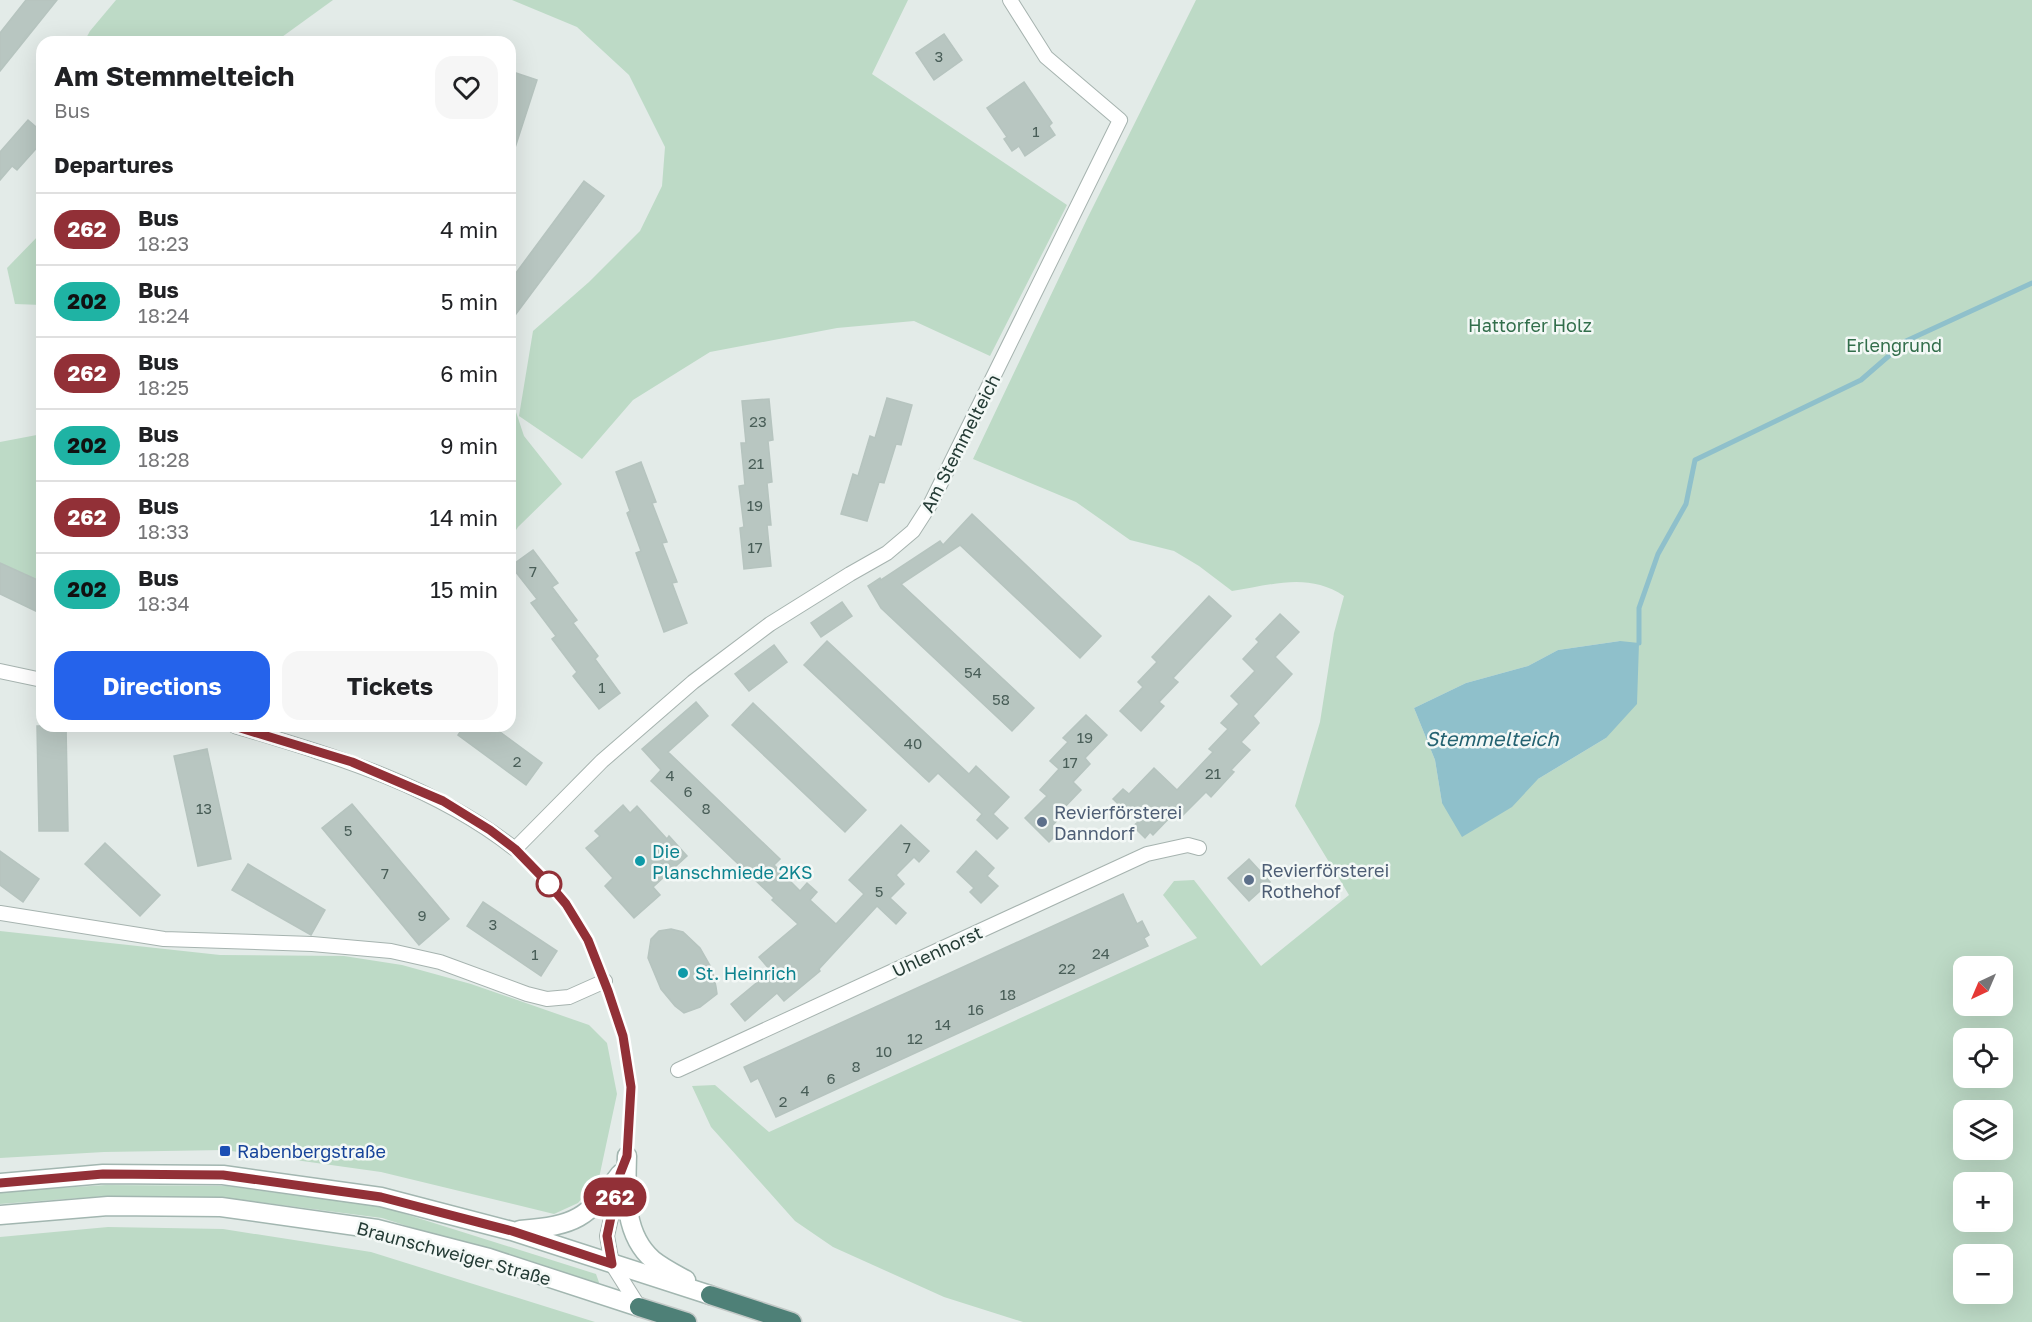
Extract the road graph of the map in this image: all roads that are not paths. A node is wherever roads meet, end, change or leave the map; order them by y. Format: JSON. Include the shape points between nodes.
{"nodes":[{"id":1,"x":1010,"y":0,"type":"edge"},
{"id":2,"x":0,"y":671,"type":"edge"},
{"id":3,"x":36,"y":679,"type":"edge"},
{"id":4,"x":254,"y":732,"type":"edge"},
{"id":5,"x":1199,"y":848,"type":"dead end"},
{"id":6,"x":0,"y":913,"type":"edge"},
{"id":7,"x":604,"y":981,"type":"dead end"},
{"id":8,"x":678,"y":1070,"type":"dead end"},
{"id":9,"x":627,"y":1156,"type":"joint"},
{"id":10,"x":620,"y":1174,"type":"junction"},
{"id":11,"x":0,"y":1183,"type":"edge"},
{"id":12,"x":0,"y":1215,"type":"edge"},
{"id":13,"x":512,"y":1231,"type":"junction"},
{"id":14,"x":612,"y":1264,"type":"junction"},
{"id":15,"x":710,"y":1294,"type":"junction"},
{"id":16,"x":639,"y":1307,"type":"junction"},
{"id":17,"x":687,"y":1322,"type":"edge"},
{"id":18,"x":792,"y":1322,"type":"edge"}],
"edges":[{"from":1,"to":4,"type":"street","name":"Am Stemmelteich","via":[[1046,57],[1120,120],[931,503],[913,531],[887,553],[770,624],[693,682],[602,760],[515,849],[443,801],[352,762]]},
{"from":2,"to":3,"type":"street"},
{"from":5,"to":8,"type":"street","name":"Uhlenhorst","via":[[1188,845],[1147,854]]},
{"from":6,"to":7,"type":"street","via":[[164,939],[391,951],[440,962],[547,999],[569,998]]},
{"from":9,"to":10,"type":"street"},
{"from":9,"to":15,"type":"main road","via":[[626,1198],[630,1224],[639,1244],[654,1261]]},
{"from":10,"to":13,"type":"main road","via":[[584,1216],[547,1228]]},
{"from":10,"to":14,"type":"street","via":[[607,1236]]},
{"from":11,"to":13,"type":"main road","name":"Braunschweiger Straße","via":[[103,1174],[223,1175],[381,1197]]},
{"from":12,"to":16,"type":"main road","name":"Braunschweiger Straße","via":[[108,1206],[221,1207],[377,1229],[489,1258]]},
{"from":13,"to":14,"type":"main road","name":"Braunschweiger Straße"},
{"from":14,"to":15,"type":"main road","name":"Braunschweiger Straße"},
{"from":14,"to":16,"type":"street"},
{"from":15,"to":18,"type":"highway","name":"Braunschweiger Straße"},
{"from":16,"to":17,"type":"highway","name":"Braunschweiger Straße"}]}
